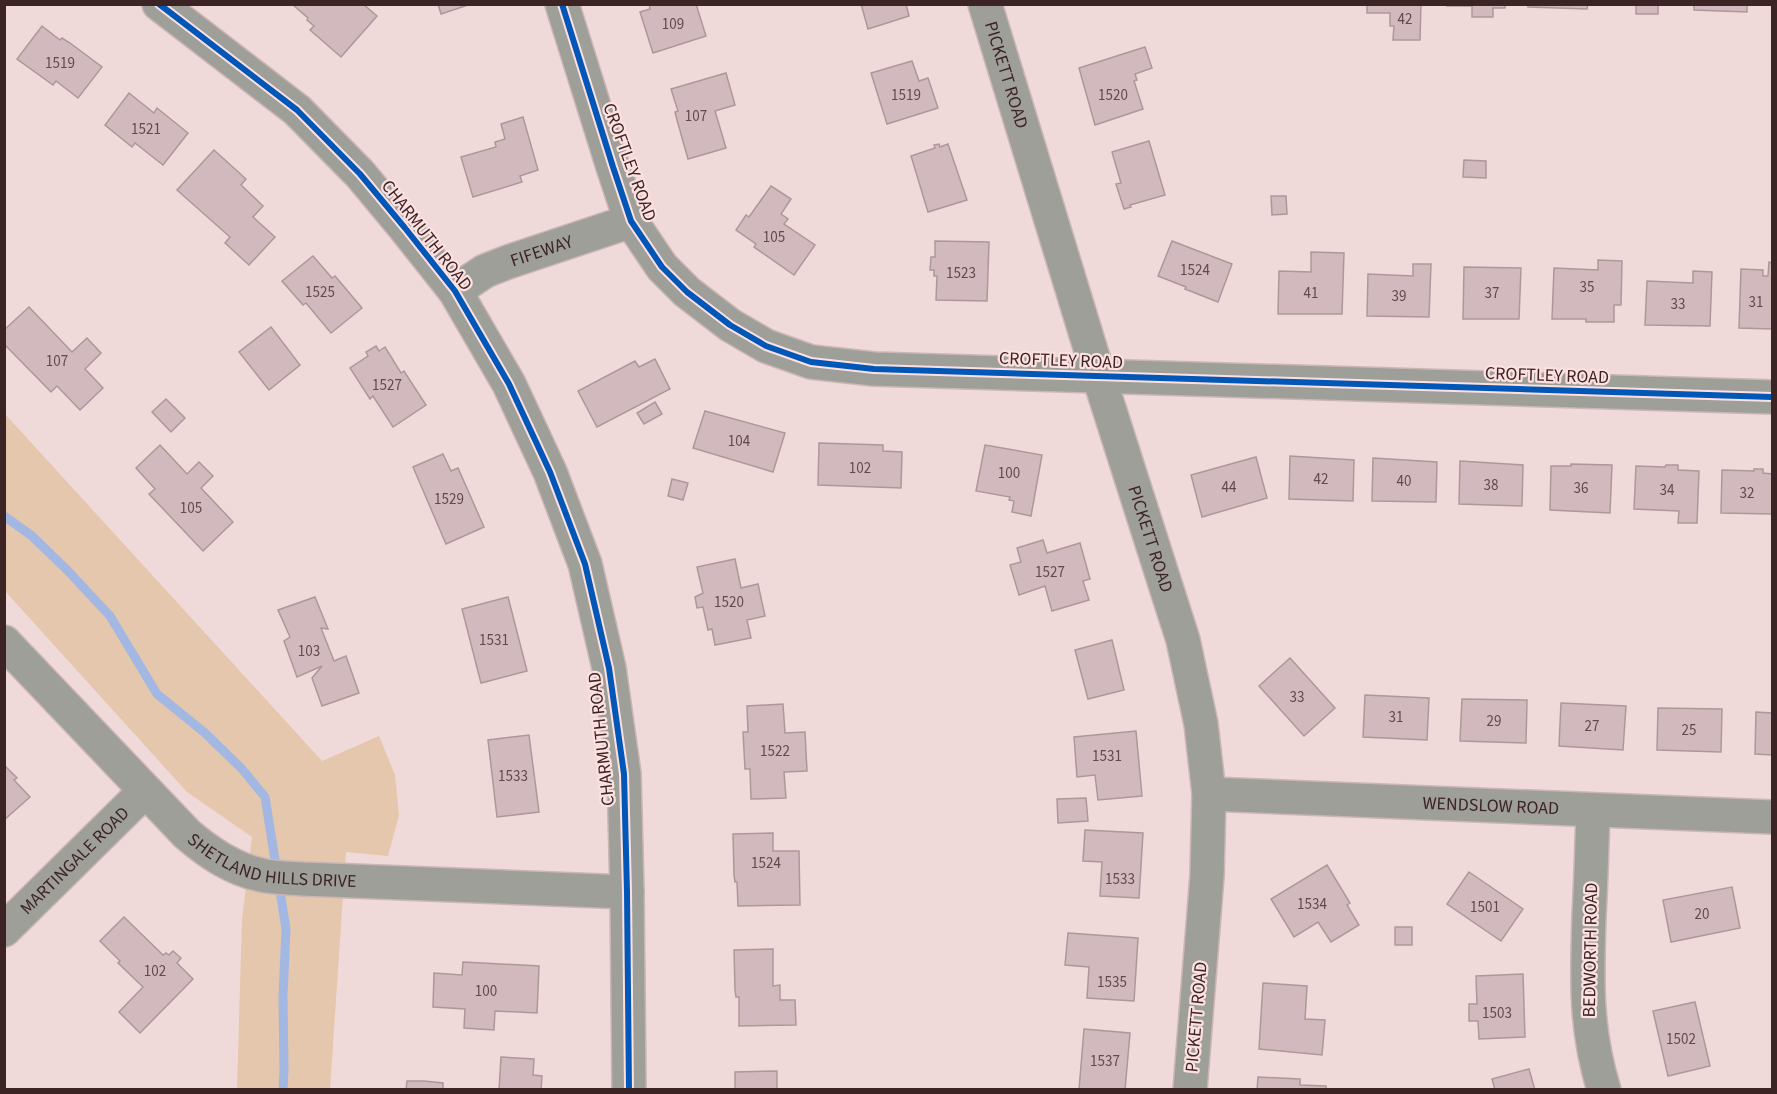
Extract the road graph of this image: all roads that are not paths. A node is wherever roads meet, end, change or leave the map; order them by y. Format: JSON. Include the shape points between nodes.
{"nodes":[{"id":1,"x":159,"y":4,"type":"edge"},
{"id":2,"x":562,"y":4,"type":"edge"},
{"id":3,"x":986,"y":4,"type":"edge"},
{"id":4,"x":631,"y":221,"type":"junction"},
{"id":5,"x":455,"y":291,"type":"junction"},
{"id":6,"x":1099,"y":377,"type":"junction"},
{"id":7,"x":1773,"y":397,"type":"edge"},
{"id":8,"x":4,"y":642,"type":"edge"},
{"id":9,"x":145,"y":791,"type":"junction"},
{"id":10,"x":1209,"y":794,"type":"junction"},
{"id":11,"x":1593,"y":810,"type":"junction"},
{"id":12,"x":1773,"y":817,"type":"edge"},
{"id":13,"x":627,"y":892,"type":"junction"},
{"id":14,"x":4,"y":930,"type":"edge"},
{"id":15,"x":629,"y":1089,"type":"edge"},
{"id":16,"x":1190,"y":1089,"type":"edge"},
{"id":17,"x":1604,"y":1089,"type":"edge"}],
"edges":[{"from":1,"to":5,"type":"street","name":"CHARMUTH ROAD","via":[[297,110],[360,174]]},
{"from":2,"to":4,"type":"street","name":"CROFTLEY ROAD"},
{"from":3,"to":6,"type":"street","name":"PICKETT ROAD"},
{"from":4,"to":5,"type":"street","name":"FIFEWAY","via":[[485,271]]},
{"from":4,"to":6,"type":"street","name":"CROFTLEY ROAD","via":[[662,267],[687,292],[766,346],[811,362],[874,369]]},
{"from":5,"to":13,"type":"street","name":"CHARMUTH ROAD","via":[[508,384],[550,472],[585,564],[609,668],[624,774]]},
{"from":6,"to":7,"type":"street","name":"CROFTLEY ROAD"},
{"from":6,"to":10,"type":"street","name":"PICKETT ROAD","via":[[1183,640],[1201,724]]},
{"from":8,"to":9,"type":"street","name":"SHETLAND HILLS DRIVE"},
{"from":9,"to":13,"type":"street","name":"SHETLAND HILLS DRIVE","via":[[209,853],[260,875]]},
{"from":9,"to":14,"type":"street","name":"MARTINGALE ROAD"},
{"from":10,"to":11,"type":"street","name":"WENDSLOW ROAD"},
{"from":10,"to":16,"type":"street","name":"PICKETT ROAD","via":[[1207,876]]},
{"from":11,"to":12,"type":"street","name":"WENDSLOW ROAD"},
{"from":11,"to":17,"type":"street","name":"BEDWORTH ROAD","via":[[1586,983],[1593,1053]]},
{"from":13,"to":15,"type":"street","name":"CHARMUTH ROAD"}]}
